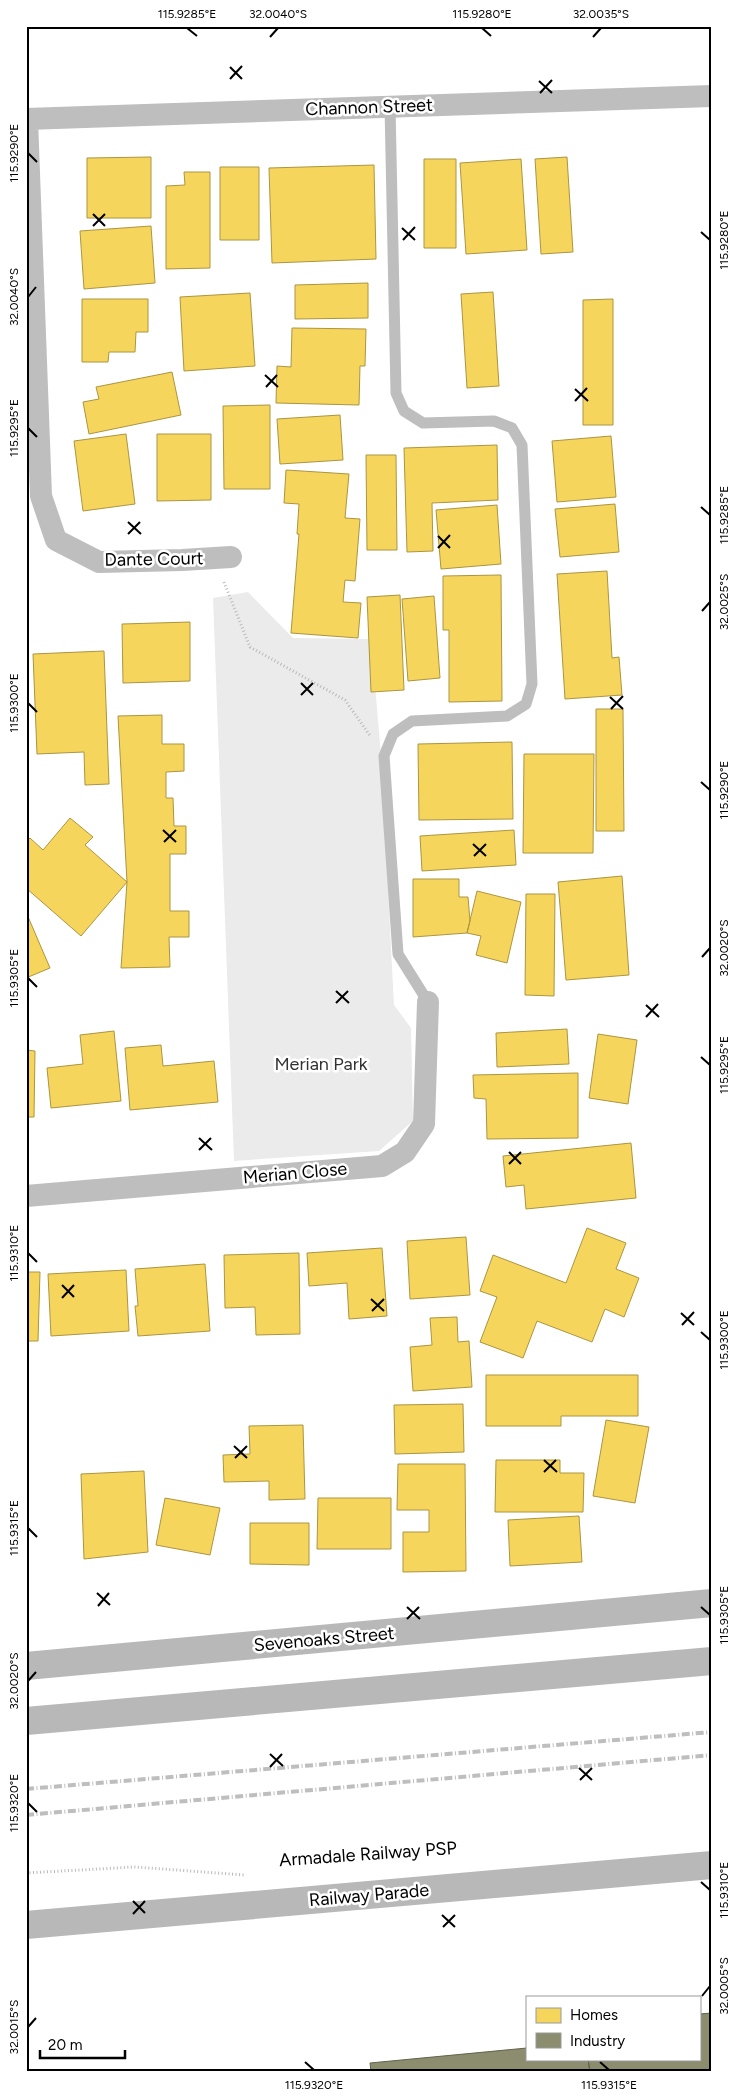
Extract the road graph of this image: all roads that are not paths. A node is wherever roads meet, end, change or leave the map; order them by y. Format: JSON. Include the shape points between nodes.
{"nodes":[{"id":1,"x":712,"y":96,"type":"edge"},
{"id":2,"x":390,"y":106,"type":"junction"},
{"id":3,"x":27,"y":119,"type":"edge"},
{"id":4,"x":223,"y":557,"type":"road end"},
{"id":5,"x":428,"y":1002,"type":"joint"},
{"id":6,"x":26,"y":1196,"type":"edge"},
{"id":7,"x":712,"y":1603,"type":"edge"},
{"id":8,"x":712,"y":1642,"type":"edge"},
{"id":9,"x":712,"y":1660,"type":"edge"},
{"id":10,"x":676,"y":1664,"type":"junction"},
{"id":11,"x":26,"y":1666,"type":"edge"},
{"id":12,"x":26,"y":1721,"type":"edge"},
{"id":13,"x":712,"y":1865,"type":"edge"},
{"id":14,"x":26,"y":1925,"type":"edge"}],
"edges":[{"from":1,"to":2,"type":"street","name":"Channon Street"},
{"from":2,"to":3,"type":"street","name":"Channon Street"},
{"from":2,"to":5,"type":"lane","via":[[396,393],[404,411],[423,423],[494,421],[512,428],[522,444],[532,684],[526,704],[507,716],[412,721],[393,734],[384,756],[398,954]]},
{"from":3,"to":4,"type":"street","name":"Dante Court","via":[[41,496],[56,540],[99,562]]},
{"from":5,"to":6,"type":"street","name":"Merian Close","via":[[424,1124],[405,1152],[382,1166]]},
{"from":7,"to":11,"type":"main road","name":"Sevenoaks Street"},
{"from":8,"to":10,"type":"main road"},
{"from":9,"to":10,"type":"main road"},
{"from":10,"to":12,"type":"main road"},
{"from":13,"to":14,"type":"main road","name":"Railway Parade"}]}
